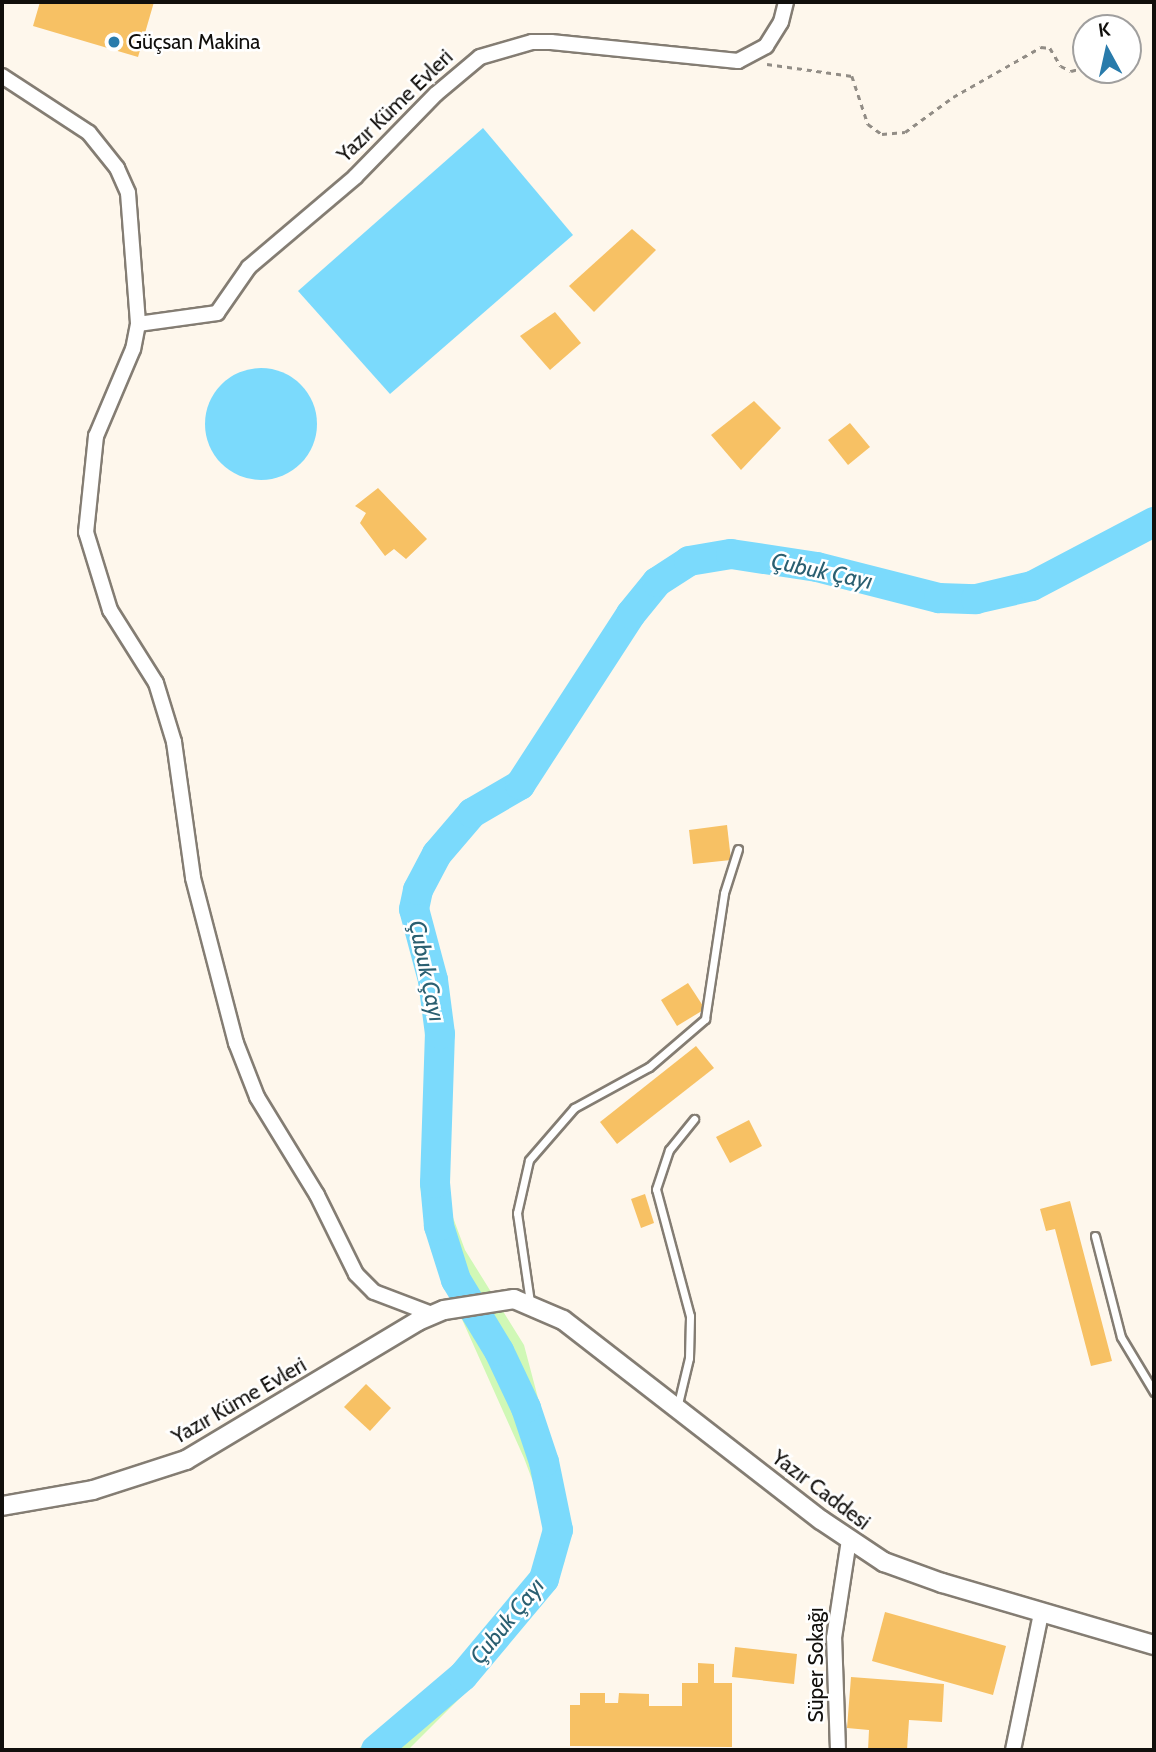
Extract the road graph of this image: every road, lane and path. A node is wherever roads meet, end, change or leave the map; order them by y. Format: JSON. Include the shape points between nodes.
{"nodes":[{"id":1,"x":786,"y":2,"type":"edge"},
{"id":2,"x":765,"y":64,"type":"dead end"},
{"id":3,"x":1072,"y":71,"type":"edge"},
{"id":4,"x":2,"y":76,"type":"edge"},
{"id":5,"x":138,"y":324,"type":"junction"},
{"id":6,"x":738,"y":849,"type":"dead end"},
{"id":7,"x":694,"y":1119,"type":"dead end"},
{"id":8,"x":1095,"y":1237,"type":"dead end"},
{"id":9,"x":499,"y":1299,"type":"joint"},
{"id":10,"x":530,"y":1303,"type":"junction"},
{"id":11,"x":438,"y":1312,"type":"junction"},
{"id":12,"x":1154,"y":1392,"type":"edge"},
{"id":13,"x":677,"y":1409,"type":"junction"},
{"id":14,"x":2,"y":1506,"type":"edge"},
{"id":15,"x":849,"y":1540,"type":"junction"},
{"id":16,"x":1041,"y":1613,"type":"junction"},
{"id":17,"x":1154,"y":1646,"type":"edge"},
{"id":18,"x":838,"y":1750,"type":"edge"},
{"id":19,"x":1013,"y":1750,"type":"edge"}],
"edges":[{"from":1,"to":5,"type":"street","name":"Yazır Küme Evleri","via":[[781,22],[766,46],[738,61],[551,42],[532,42],[480,57],[436,93],[355,177],[249,267],[217,313]]},
{"from":2,"to":3,"type":"path","via":[[852,76],[868,124],[883,134],[905,132],[953,97],[1041,47],[1050,48],[1061,66]]},
{"from":4,"to":5,"type":"street","via":[[89,133],[117,168],[128,193]]},
{"from":5,"to":11,"type":"street","via":[[133,349],[96,436],[86,532],[96,575],[131,649],[156,683],[165,711],[174,742],[193,878],[215,968],[257,1097],[317,1195],[356,1274],[374,1292]]},
{"from":6,"to":10,"type":"lane","via":[[724,893],[705,1019],[649,1067],[574,1108],[529,1160],[517,1213]]},
{"from":7,"to":13,"type":"lane","via":[[669,1150],[656,1189],[690,1316],[689,1358]]},
{"from":8,"to":12,"type":"lane","via":[[1121,1337]]},
{"from":9,"to":10,"type":"street","name":"Yazır Caddesi"},
{"from":9,"to":11,"type":"street","name":"Yazır Küme Evleri"},
{"from":10,"to":13,"type":"street","name":"Yazır Caddesi","via":[[563,1320]]},
{"from":11,"to":14,"type":"street","name":"Yazır Küme Evleri","via":[[186,1460],[93,1490]]},
{"from":13,"to":15,"type":"street","name":"Yazır Caddesi"},
{"from":15,"to":16,"type":"street","name":"Yazır Caddesi","via":[[909,1573]]},
{"from":15,"to":18,"type":"street","name":"Süper Sokağı","via":[[834,1638]]},
{"from":16,"to":17,"type":"street","name":"Yazır Caddesi"},
{"from":16,"to":19,"type":"street"}]}
